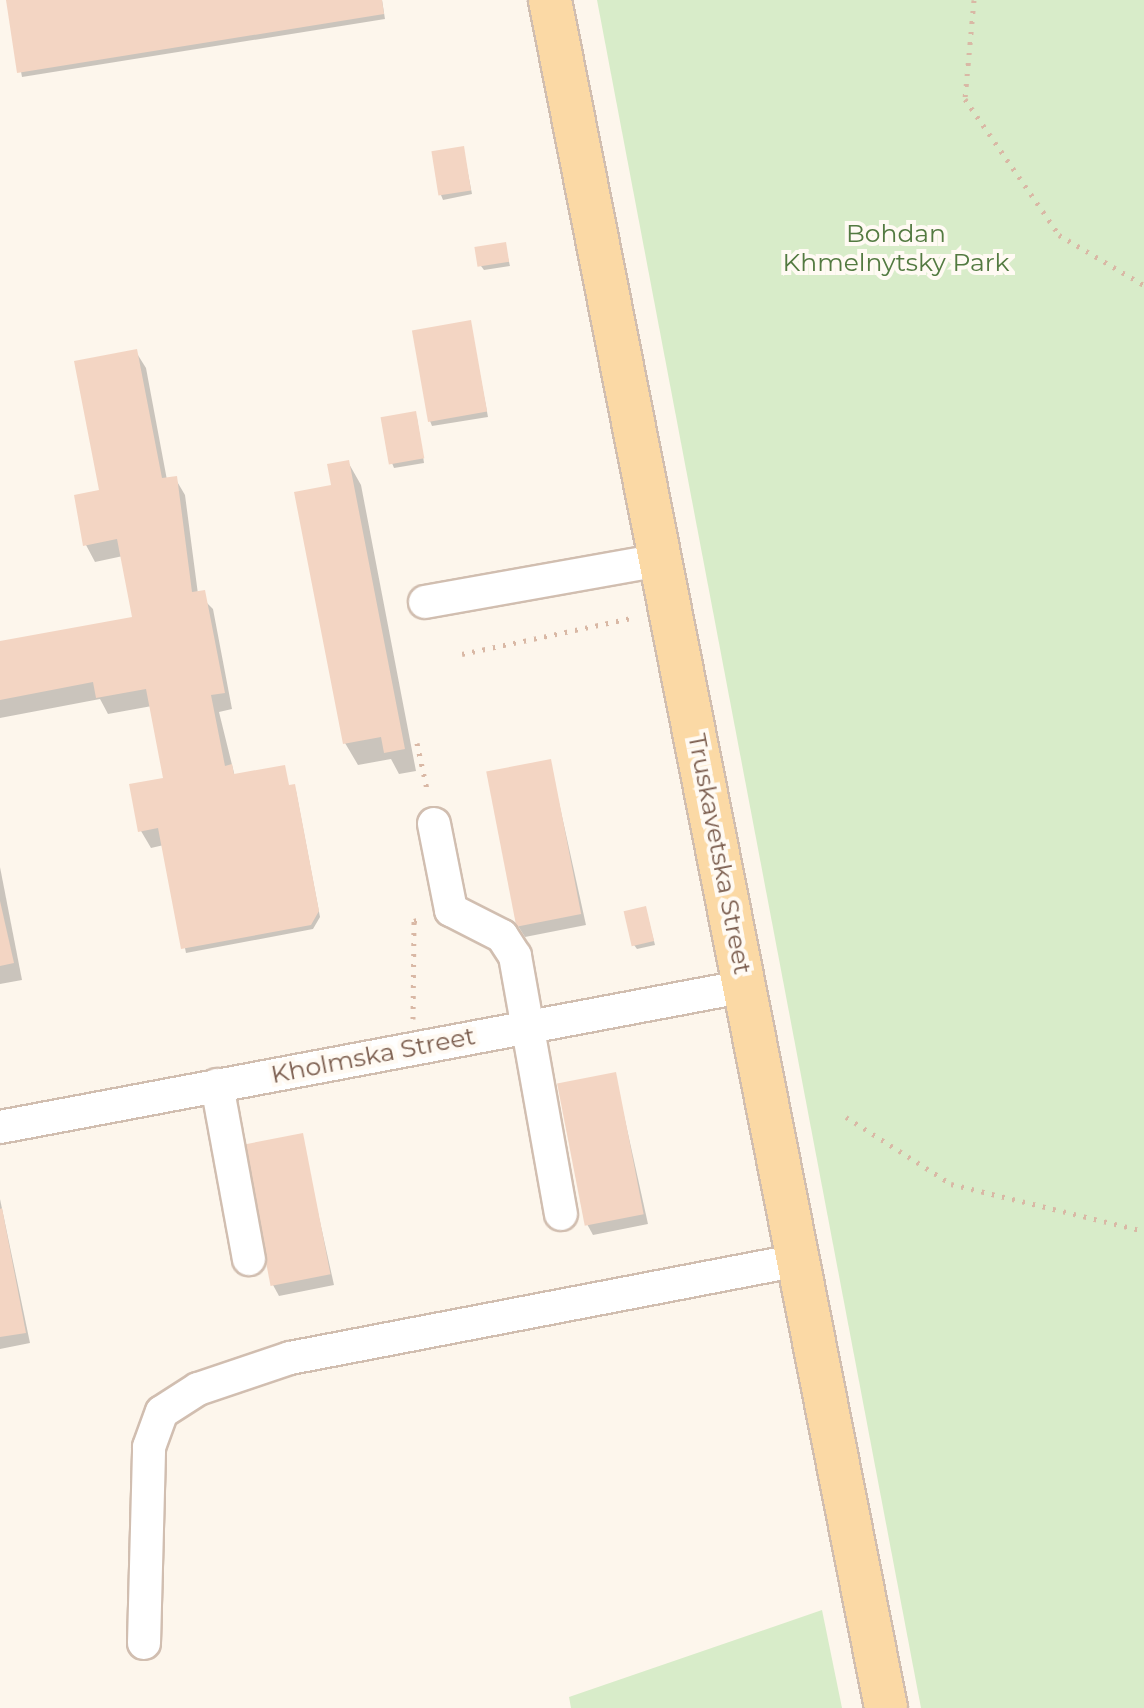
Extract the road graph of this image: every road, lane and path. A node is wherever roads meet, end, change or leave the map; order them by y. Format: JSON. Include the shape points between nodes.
{"nodes":[{"id":1,"x":550,"y":0,"type":"edge"},
{"id":2,"x":974,"y":0,"type":"edge"},
{"id":3,"x":1144,"y":285,"type":"edge"},
{"id":4,"x":661,"y":560,"type":"junction"},
{"id":5,"x":424,"y":602,"type":"dead end"},
{"id":6,"x":636,"y":617,"type":"dead end"},
{"id":7,"x":462,"y":654,"type":"dead end"},
{"id":8,"x":417,"y":743,"type":"dead end"},
{"id":9,"x":424,"y":779,"type":"dead end"},
{"id":10,"x":434,"y":824,"type":"dead end"},
{"id":11,"x":452,"y":910,"type":"junction"},
{"id":12,"x":746,"y":986,"type":"junction"},
{"id":13,"x":528,"y":1025,"type":"junction"},
{"id":14,"x":413,"y":1047,"type":"junction"},
{"id":15,"x":217,"y":1084,"type":"junction"},
{"id":16,"x":846,"y":1117,"type":"dead end"},
{"id":17,"x":0,"y":1127,"type":"edge"},
{"id":18,"x":560,"y":1214,"type":"dead end"},
{"id":19,"x":1144,"y":1232,"type":"edge"},
{"id":20,"x":249,"y":1259,"type":"dead end"},
{"id":21,"x":799,"y":1260,"type":"junction"},
{"id":22,"x":144,"y":1643,"type":"dead end"},
{"id":23,"x":886,"y":1708,"type":"edge"}],
"edges":[{"from":1,"to":4,"type":"main road","name":"Truskavetska Street"},
{"from":2,"to":3,"type":"path","via":[[965,99],[1058,235]]},
{"from":4,"to":5,"type":"street"},
{"from":4,"to":12,"type":"main road","name":"Truskavetska Street"},
{"from":6,"to":7,"type":"path"},
{"from":8,"to":9,"type":"path"},
{"from":10,"to":11,"type":"street"},
{"from":11,"to":13,"type":"street","via":[[510,944]]},
{"from":11,"to":14,"type":"path","via":[[414,921]]},
{"from":12,"to":13,"type":"street","name":"Kholmska Street"},
{"from":12,"to":21,"type":"main road","name":"Truskavetska Street"},
{"from":13,"to":14,"type":"street","name":"Kholmska Street"},
{"from":13,"to":18,"type":"street"},
{"from":14,"to":15,"type":"street","name":"Kholmska Street"},
{"from":15,"to":17,"type":"street","name":"Kholmska Street"},
{"from":15,"to":20,"type":"street"},
{"from":16,"to":19,"type":"path","via":[[952,1184]]},
{"from":21,"to":22,"type":"street","via":[[290,1358],[198,1389],[162,1412],[148,1447]]},
{"from":21,"to":23,"type":"main road","name":"Truskavetska Street"}]}
